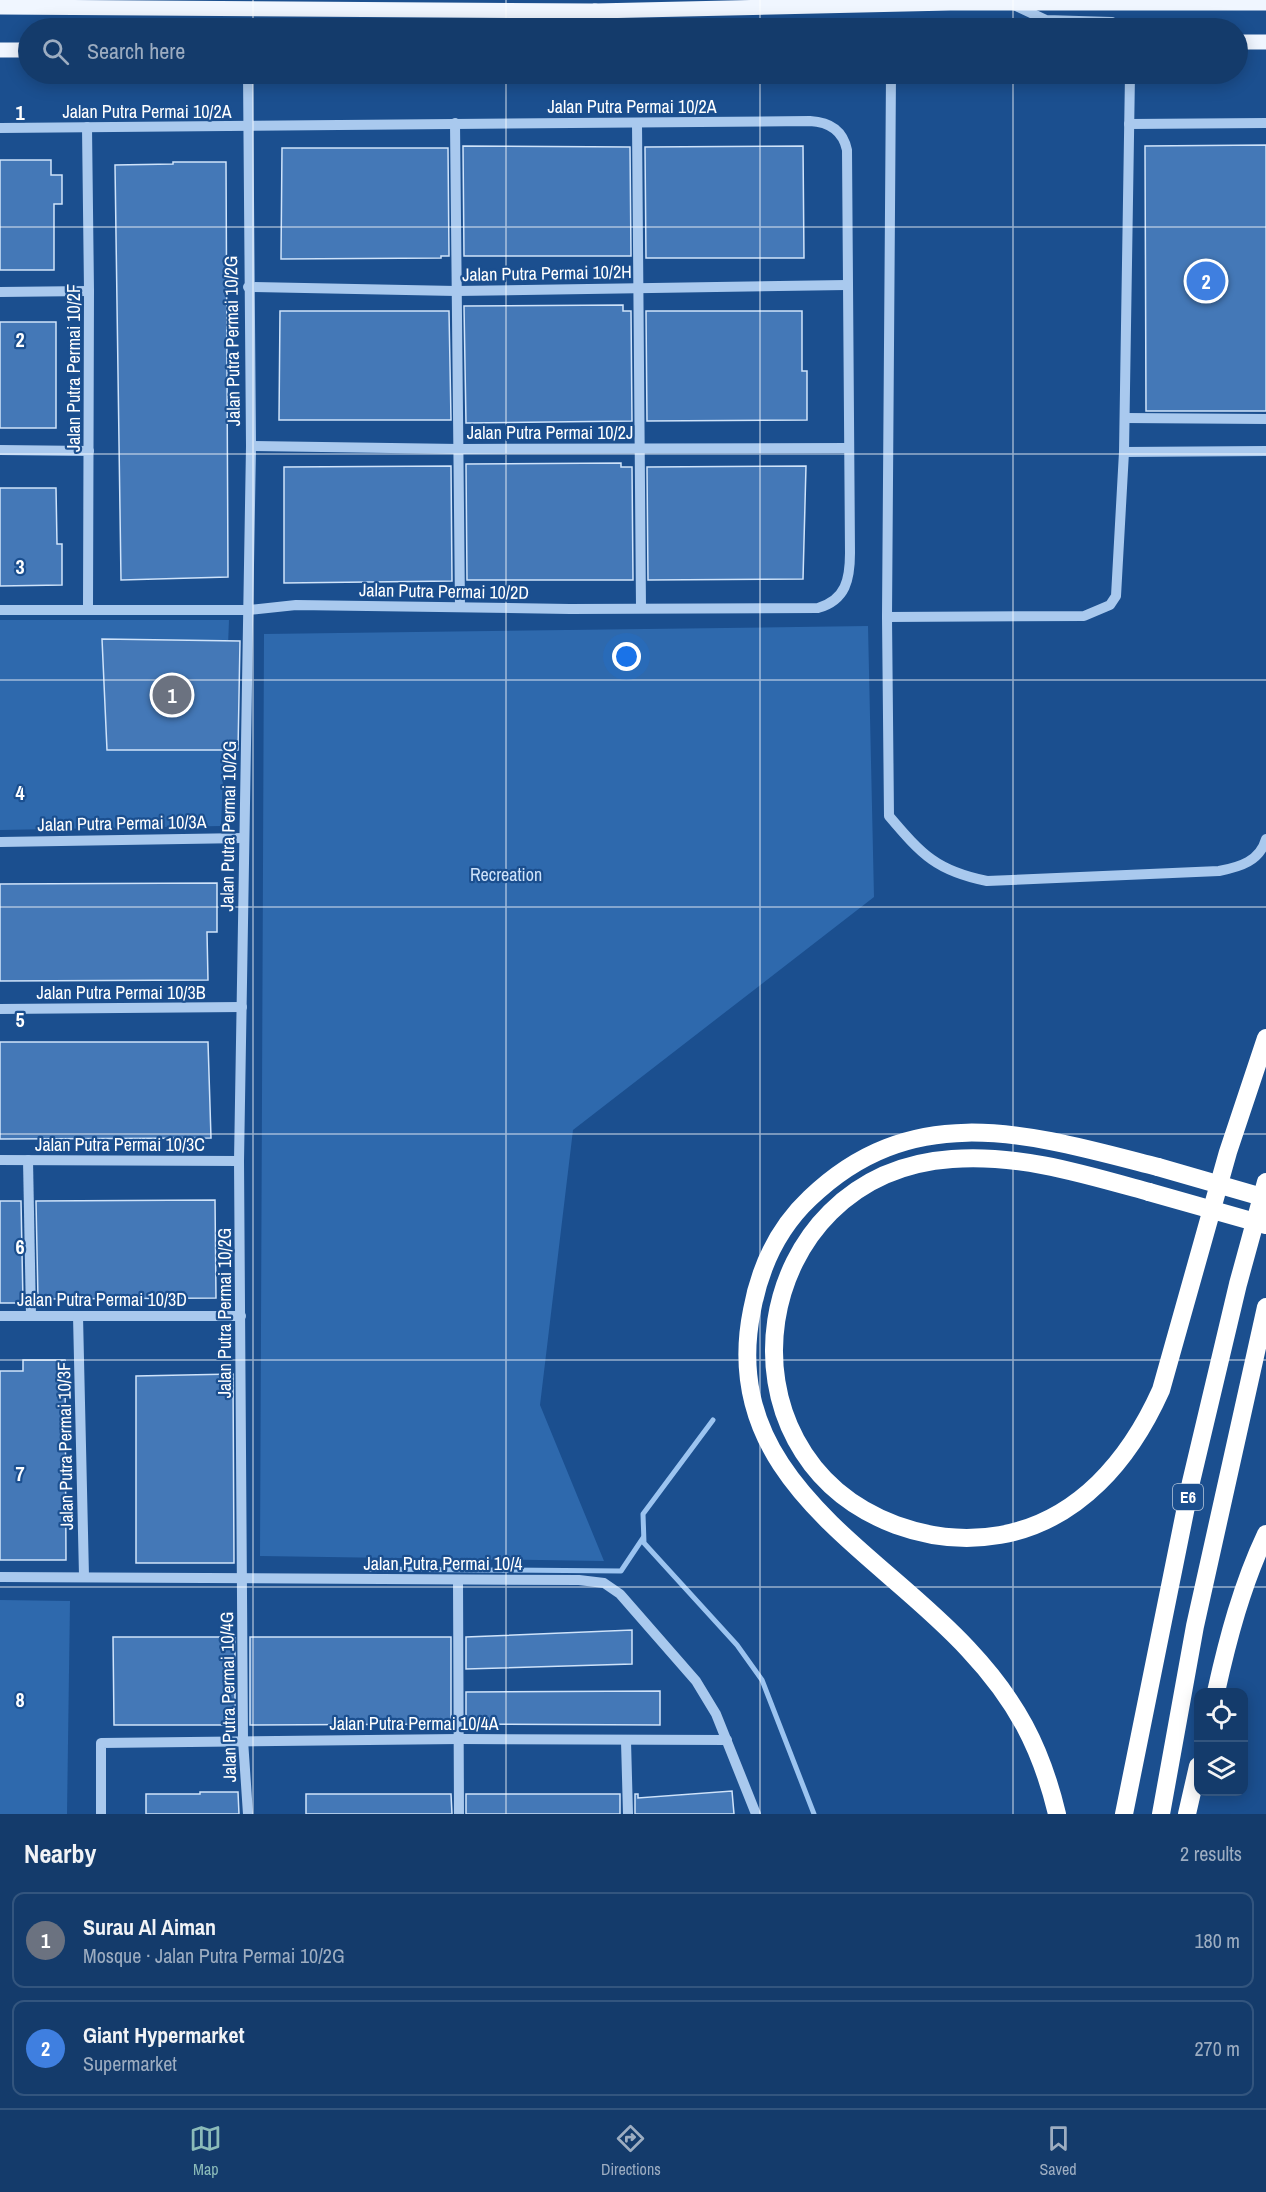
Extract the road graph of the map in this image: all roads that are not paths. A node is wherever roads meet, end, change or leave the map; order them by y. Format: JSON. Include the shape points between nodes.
{"nodes":[{"id":1,"x":483,"y":0,"type":"edge"},
{"id":2,"x":739,"y":0,"type":"edge"},
{"id":3,"x":1111,"y":1,"type":"edge"},
{"id":4,"x":950,"y":2,"type":"edge"},
{"id":5,"x":1011,"y":3,"type":"junction"},
{"id":6,"x":1266,"y":3,"type":"edge"},
{"id":7,"x":595,"y":5,"type":"edge"},
{"id":8,"x":630,"y":5,"type":"edge"},
{"id":9,"x":0,"y":7,"type":"edge"},
{"id":10,"x":754,"y":8,"type":"junction"},
{"id":11,"x":461,"y":9,"type":"junction"},
{"id":12,"x":607,"y":18,"type":"edge"},
{"id":13,"x":621,"y":18,"type":"edge"},
{"id":14,"x":1051,"y":18,"type":"edge"},
{"id":15,"x":1248,"y":42,"type":"edge"},
{"id":16,"x":1266,"y":42,"type":"edge"},
{"id":17,"x":0,"y":50,"type":"edge"},
{"id":18,"x":18,"y":50,"type":"edge"},
{"id":19,"x":248,"y":84,"type":"edge"},
{"id":20,"x":891,"y":84,"type":"edge"},
{"id":21,"x":1130,"y":84,"type":"edge"},
{"id":22,"x":455,"y":123,"type":"junction"},
{"id":23,"x":637,"y":123,"type":"junction"},
{"id":24,"x":1266,"y":123,"type":"edge"},
{"id":25,"x":1129,"y":124,"type":"junction"},
{"id":26,"x":0,"y":128,"type":"edge"},
{"id":27,"x":87,"y":128,"type":"junction"},
{"id":28,"x":247,"y":128,"type":"junction"},
{"id":29,"x":847,"y":285,"type":"junction"},
{"id":30,"x":248,"y":286,"type":"junction"},
{"id":31,"x":638,"y":287,"type":"junction"},
{"id":32,"x":89,"y":291,"type":"junction"},
{"id":33,"x":456,"y":291,"type":"junction"},
{"id":34,"x":0,"y":292,"type":"edge"},
{"id":35,"x":1125,"y":418,"type":"junction"},
{"id":36,"x":1266,"y":419,"type":"edge"},
{"id":37,"x":250,"y":446,"type":"junction"},
{"id":38,"x":849,"y":448,"type":"junction"},
{"id":39,"x":459,"y":449,"type":"junction"},
{"id":40,"x":639,"y":449,"type":"junction"},
{"id":41,"x":0,"y":450,"type":"edge"},
{"id":42,"x":89,"y":451,"type":"junction"},
{"id":43,"x":1266,"y":451,"type":"edge"},
{"id":44,"x":1124,"y":452,"type":"junction"},
{"id":45,"x":850,"y":553,"type":"joint"},
{"id":46,"x":460,"y":608,"type":"junction"},
{"id":47,"x":641,"y":608,"type":"junction"},
{"id":48,"x":88,"y":609,"type":"junction"},
{"id":49,"x":0,"y":610,"type":"edge"},
{"id":50,"x":249,"y":610,"type":"junction"},
{"id":51,"x":887,"y":616,"type":"junction"},
{"id":52,"x":244,"y":838,"type":"junction"},
{"id":53,"x":1266,"y":839,"type":"edge"},
{"id":54,"x":0,"y":842,"type":"edge"},
{"id":55,"x":242,"y":1007,"type":"junction"},
{"id":56,"x":0,"y":1009,"type":"edge"},
{"id":57,"x":1266,"y":1038,"type":"edge"},
{"id":58,"x":0,"y":1160,"type":"edge"},
{"id":59,"x":28,"y":1160,"type":"junction"},
{"id":60,"x":239,"y":1161,"type":"junction"},
{"id":61,"x":1266,"y":1182,"type":"edge"},
{"id":62,"x":1266,"y":1198,"type":"edge"},
{"id":63,"x":1266,"y":1225,"type":"edge"},
{"id":64,"x":1266,"y":1307,"type":"edge"},
{"id":65,"x":0,"y":1316,"type":"edge"},
{"id":66,"x":31,"y":1316,"type":"junction"},
{"id":67,"x":78,"y":1316,"type":"junction"},
{"id":68,"x":241,"y":1316,"type":"junction"},
{"id":69,"x":1266,"y":1533,"type":"edge"},
{"id":70,"x":0,"y":1576,"type":"edge"},
{"id":71,"x":84,"y":1576,"type":"junction"},
{"id":72,"x":242,"y":1580,"type":"junction"},
{"id":73,"x":458,"y":1580,"type":"junction"},
{"id":74,"x":1217,"y":1688,"type":"edge"},
{"id":75,"x":459,"y":1739,"type":"junction"},
{"id":76,"x":243,"y":1740,"type":"junction"},
{"id":77,"x":727,"y":1740,"type":"junction"},
{"id":78,"x":626,"y":1741,"type":"junction"},
{"id":79,"x":1194,"y":1783,"type":"edge"},
{"id":80,"x":101,"y":1814,"type":"edge"},
{"id":81,"x":248,"y":1814,"type":"edge"},
{"id":82,"x":459,"y":1814,"type":"edge"},
{"id":83,"x":628,"y":1814,"type":"edge"},
{"id":84,"x":756,"y":1814,"type":"edge"},
{"id":85,"x":1057,"y":1814,"type":"edge"},
{"id":86,"x":1124,"y":1814,"type":"edge"},
{"id":87,"x":1161,"y":1814,"type":"edge"},
{"id":88,"x":1187,"y":1814,"type":"edge"}],
"edges":[{"from":1,"to":11,"type":"main road"},
{"from":2,"to":10,"type":"main road"},
{"from":3,"to":5,"type":"main road"},
{"from":3,"to":6,"type":"main road"},
{"from":4,"to":5,"type":"main road"},
{"from":4,"to":10,"type":"main road"},
{"from":5,"to":14,"type":"street","via":[[1036,17]]},
{"from":7,"to":8,"type":"main road"},
{"from":7,"to":11,"type":"main road"},
{"from":7,"to":12,"type":"main road"},
{"from":8,"to":10,"type":"main road"},
{"from":8,"to":13,"type":"main road"},
{"from":9,"to":11,"type":"main road"},
{"from":15,"to":16,"type":"main road"},
{"from":17,"to":18,"type":"main road"},
{"from":19,"to":28,"type":"street","name":"Jalan Putra Permai 10/2G"},
{"from":20,"to":51,"type":"street"},
{"from":21,"to":25,"type":"street"},
{"from":22,"to":23,"type":"street","name":"Jalan Putra Permai 10/2A"},
{"from":22,"to":28,"type":"street","name":"Jalan Putra Permai 10/2A"},
{"from":22,"to":33,"type":"street"},
{"from":23,"to":29,"type":"street","name":"Jalan Putra Permai 10/2A","via":[[810,121],[835,128],[848,150]]},
{"from":23,"to":31,"type":"street"},
{"from":24,"to":25,"type":"street"},
{"from":25,"to":35,"type":"street"},
{"from":26,"to":27,"type":"street","name":"Jalan Putra Permai 10/2A"},
{"from":27,"to":28,"type":"street","name":"Jalan Putra Permai 10/2A"},
{"from":27,"to":32,"type":"street","name":"Jalan Putra Permai 10/2F"},
{"from":28,"to":30,"type":"street","name":"Jalan Putra Permai 10/2G"},
{"from":29,"to":31,"type":"street","name":"Jalan Putra Permai 10/2H"},
{"from":29,"to":38,"type":"street","name":"Jalan Putra Permai 10/2A"},
{"from":30,"to":33,"type":"street","name":"Jalan Putra Permai 10/2H"},
{"from":30,"to":37,"type":"street","name":"Jalan Putra Permai 10/2G"},
{"from":31,"to":33,"type":"street","name":"Jalan Putra Permai 10/2H"},
{"from":31,"to":40,"type":"street"},
{"from":32,"to":34,"type":"street"},
{"from":32,"to":42,"type":"street","name":"Jalan Putra Permai 10/2F"},
{"from":33,"to":39,"type":"street"},
{"from":35,"to":36,"type":"street"},
{"from":35,"to":44,"type":"street"},
{"from":37,"to":39,"type":"street","name":"Jalan Putra Permai 10/2J"},
{"from":37,"to":50,"type":"street","name":"Jalan Putra Permai 10/2G"},
{"from":38,"to":40,"type":"street","name":"Jalan Putra Permai 10/2J"},
{"from":38,"to":45,"type":"street","name":"Jalan Putra Permai 10/2A"},
{"from":39,"to":40,"type":"street","name":"Jalan Putra Permai 10/2J"},
{"from":39,"to":46,"type":"street"},
{"from":40,"to":47,"type":"street"},
{"from":41,"to":42,"type":"street"},
{"from":42,"to":48,"type":"street","name":"Jalan Putra Permai 10/2F"},
{"from":43,"to":44,"type":"street"},
{"from":44,"to":51,"type":"street","via":[[1116,596],[1110,605],[1084,616]]},
{"from":45,"to":47,"type":"street","name":"Jalan Putra Permai 10/2D","via":[[846,588],[838,598],[818,608]]},
{"from":46,"to":47,"type":"street","name":"Jalan Putra Permai 10/2D"},
{"from":46,"to":50,"type":"street","name":"Jalan Putra Permai 10/2D","via":[[296,605]]},
{"from":48,"to":49,"type":"street","name":"Jalan Putra Permai 10/2D"},
{"from":48,"to":50,"type":"street","name":"Jalan Putra Permai 10/2D"},
{"from":50,"to":52,"type":"street","name":"Jalan Putra Permai 10/2G"},
{"from":51,"to":53,"type":"street","via":[[889,816],[939,866],[959,876],[987,881],[1219,871],[1242,867],[1263,850]]},
{"from":52,"to":54,"type":"street","name":"Jalan Putra Permai 10/3A"},
{"from":52,"to":55,"type":"street","name":"Jalan Putra Permai 10/2G"},
{"from":55,"to":56,"type":"street","name":"Jalan Putra Permai 10/3B"},
{"from":55,"to":60,"type":"street","name":"Jalan Putra Permai 10/2G"},
{"from":57,"to":63,"type":"highway","bridge":true,"via":[[1228,1152],[1161,1390],[1127,1453],[1097,1485],[1061,1513],[1032,1526],[990,1537],[916,1532],[879,1518],[847,1497],[821,1473],[798,1441],[781,1402],[773,1343],[778,1302],[792,1265],[813,1230],[839,1204],[911,1166],[950,1159],[1045,1164],[1149,1192]]},
{"from":58,"to":59,"type":"street","name":"Jalan Putra Permai 10/3C"},
{"from":59,"to":60,"type":"street","name":"Jalan Putra Permai 10/3C"},
{"from":59,"to":66,"type":"street"},
{"from":60,"to":68,"type":"street","name":"Jalan Putra Permai 10/2G"},
{"from":61,"to":86,"type":"highway","number":"E6","via":[[1191,1482]]},
{"from":62,"to":85,"type":"highway","bridge":true,"via":[[1056,1141],[1011,1133],[930,1136],[884,1149],[828,1180],[795,1213],[767,1256],[749,1322],[747,1358],[751,1393],[766,1443],[817,1511],[922,1603],[987,1670],[1030,1733],[1041,1756]]},
{"from":64,"to":87,"type":"highway","number":"E6","via":[[1196,1626]]},
{"from":65,"to":66,"type":"street","name":"Jalan Putra Permai 10/3D"},
{"from":66,"to":67,"type":"street","name":"Jalan Putra Permai 10/3D"},
{"from":67,"to":68,"type":"street","name":"Jalan Putra Permai 10/3D"},
{"from":67,"to":71,"type":"street","name":"Jalan Putra Permai 10/3F"},
{"from":68,"to":72,"type":"street","name":"Jalan Putra Permai 10/2G"},
{"from":69,"to":74,"type":"highway","via":[[1231,1626]]},
{"from":70,"to":71,"type":"street","name":"Jalan Putra Permai 10/4"},
{"from":71,"to":72,"type":"street","name":"Jalan Putra Permai 10/4"},
{"from":72,"to":73,"type":"street","name":"Jalan Putra Permai 10/4"},
{"from":72,"to":76,"type":"street","name":"Jalan Putra Permai 10/4G"},
{"from":73,"to":75,"type":"street"},
{"from":73,"to":77,"type":"street","name":"Jalan Putra Permai 10/4","via":[[604,1583],[620,1594],[682,1662],[709,1699]]},
{"from":75,"to":76,"type":"street","name":"Jalan Putra Permai 10/4A"},
{"from":75,"to":78,"type":"street","name":"Jalan Putra Permai 10/4A"},
{"from":75,"to":82,"type":"street"},
{"from":76,"to":80,"type":"street","name":"Jalan Putra Permai 10/4A","via":[[101,1743]]},
{"from":76,"to":81,"type":"street","name":"Jalan Putra Permai 10/4G"},
{"from":77,"to":78,"type":"street","name":"Jalan Putra Permai 10/4A"},
{"from":77,"to":84,"type":"street","name":"Jalan Putra Permai 10/4"},
{"from":78,"to":83,"type":"street"},
{"from":79,"to":88,"type":"highway"}]}
